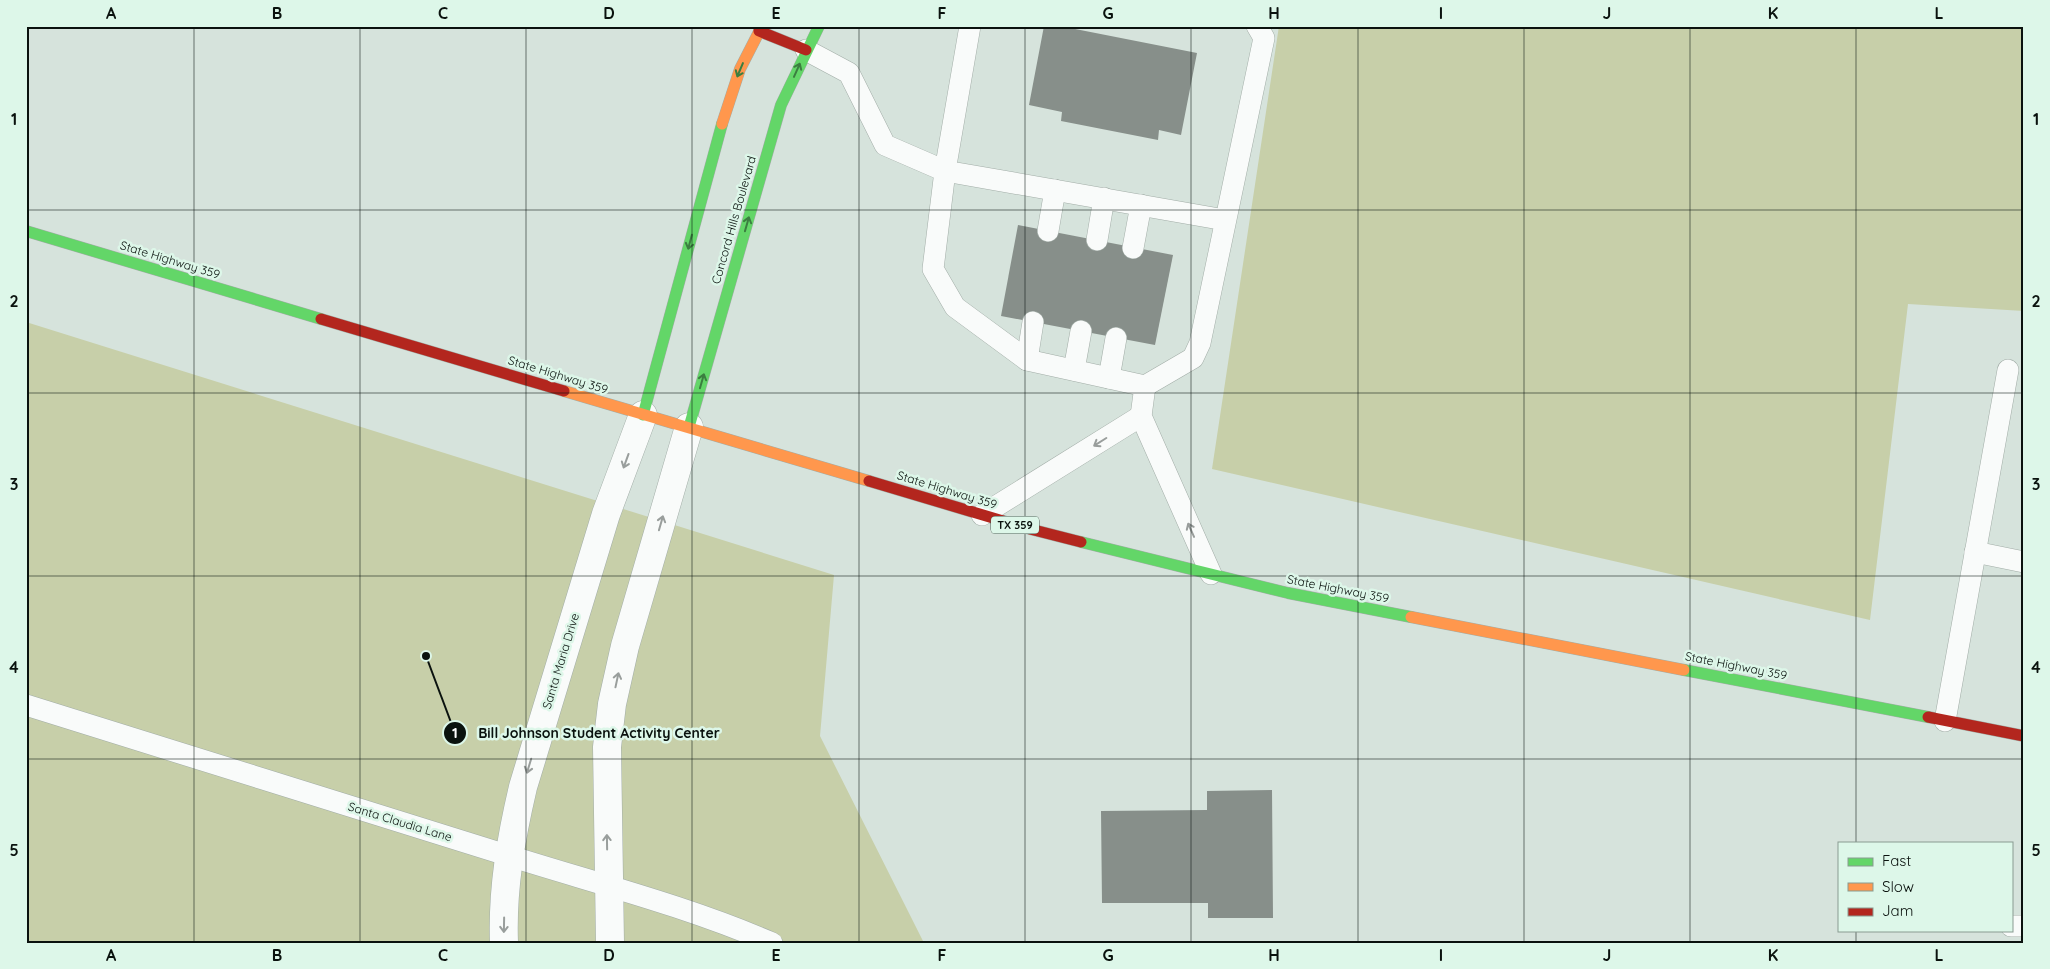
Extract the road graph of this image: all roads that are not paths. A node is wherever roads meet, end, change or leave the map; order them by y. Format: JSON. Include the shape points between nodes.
{"nodes":[{"id":1,"x":819,"y":26,"type":"edge"},
{"id":2,"x":970,"y":26,"type":"edge"},
{"id":3,"x":1257,"y":26,"type":"edge"},
{"id":4,"x":761,"y":29,"type":"edge"},
{"id":5,"x":806,"y":50,"type":"junction"},
{"id":6,"x":945,"y":171,"type":"junction"},
{"id":7,"x":1055,"y":190,"type":"junction"},
{"id":8,"x":1104,"y":198,"type":"junction"},
{"id":9,"x":1141,"y":205,"type":"junction"},
{"id":10,"x":1225,"y":220,"type":"junction"},
{"id":11,"x":26,"y":231,"type":"edge"},
{"id":12,"x":1048,"y":231,"type":"dead end"},
{"id":13,"x":1097,"y":240,"type":"dead end"},
{"id":14,"x":1133,"y":248,"type":"dead end"},
{"id":15,"x":1033,"y":322,"type":"dead end"},
{"id":16,"x":1081,"y":332,"type":"dead end"},
{"id":17,"x":1116,"y":338,"type":"dead end"},
{"id":18,"x":1027,"y":360,"type":"junction"},
{"id":19,"x":1074,"y":370,"type":"junction"},
{"id":20,"x":2008,"y":370,"type":"dead end"},
{"id":21,"x":1109,"y":378,"type":"junction"},
{"id":22,"x":1145,"y":386,"type":"junction"},
{"id":23,"x":643,"y":415,"type":"junction"},
{"id":24,"x":1141,"y":416,"type":"junction"},
{"id":25,"x":689,"y":427,"type":"junction"},
{"id":26,"x":982,"y":515,"type":"junction"},
{"id":27,"x":1975,"y":552,"type":"junction"},
{"id":28,"x":2024,"y":562,"type":"edge"},
{"id":29,"x":1210,"y":574,"type":"junction"},
{"id":30,"x":26,"y":705,"type":"edge"},
{"id":31,"x":1945,"y":721,"type":"junction"},
{"id":32,"x":2024,"y":736,"type":"edge"},
{"id":33,"x":509,"y":856,"type":"junction"},
{"id":34,"x":608,"y":886,"type":"junction"},
{"id":35,"x":504,"y":943,"type":"edge"},
{"id":36,"x":610,"y":943,"type":"edge"},
{"id":37,"x":772,"y":943,"type":"edge"}],
"edges":[{"from":1,"to":5,"type":"main road","name":"Concord Hills Boulevard"},
{"from":2,"to":6,"type":"lane"},
{"from":3,"to":10,"type":"lane","via":[[1264,38]]},
{"from":4,"to":5,"type":"main road"},
{"from":4,"to":23,"type":"main road","one_way":true,"via":[[740,70],[727,106]]},
{"from":5,"to":6,"type":"lane","via":[[849,73],[886,145]]},
{"from":25,"to":5,"type":"main road","name":"Concord Hills Boulevard","one_way":true,"via":[[781,106]]},
{"from":6,"to":7,"type":"lane"},
{"from":6,"to":18,"type":"lane","via":[[933,269],[955,308]]},
{"from":7,"to":8,"type":"lane"},
{"from":7,"to":12,"type":"lane"},
{"from":8,"to":9,"type":"lane"},
{"from":8,"to":13,"type":"lane"},
{"from":9,"to":10,"type":"lane"},
{"from":9,"to":14,"type":"lane"},
{"from":10,"to":22,"type":"lane","via":[[1200,343],[1193,358]]},
{"from":11,"to":23,"type":"main road","name":"State Highway 359","number":"TX 359"},
{"from":15,"to":18,"type":"lane"},
{"from":16,"to":19,"type":"lane"},
{"from":17,"to":21,"type":"lane"},
{"from":18,"to":19,"type":"lane"},
{"from":19,"to":21,"type":"lane"},
{"from":20,"to":27,"type":"lane"},
{"from":21,"to":22,"type":"lane"},
{"from":22,"to":24,"type":"lane"},
{"from":23,"to":25,"type":"main road","name":"State Highway 359","number":"TX 359"},
{"from":23,"to":33,"type":"street","name":"Santa Maria Drive","one_way":true,"via":[[606,514],[523,786]]},
{"from":24,"to":26,"type":"lane","one_way":true},
{"from":29,"to":24,"type":"lane","one_way":true},
{"from":25,"to":26,"type":"main road","name":"State Highway 359","number":"TX 359"},
{"from":34,"to":25,"type":"street","one_way":true,"via":[[607,747],[612,704],[625,646]]},
{"from":26,"to":29,"type":"main road","name":"State Highway 359","number":"TX 359"},
{"from":27,"to":28,"type":"lane"},
{"from":27,"to":31,"type":"lane"},
{"from":29,"to":31,"type":"main road","name":"State Highway 359","number":"TX 359","via":[[1288,594]]},
{"from":30,"to":33,"type":"lane","name":"Santa Claudia Lane"},
{"from":31,"to":32,"type":"main road","name":"State Highway 359","number":"TX 359"},
{"from":33,"to":34,"type":"lane","name":"Santa Claudia Lane"},
{"from":33,"to":35,"type":"street","name":"Santa Maria Drive","one_way":true},
{"from":34,"to":36,"type":"street"},
{"from":34,"to":37,"type":"lane","name":"Santa Claudia Lane","via":[[710,918]]}]}
